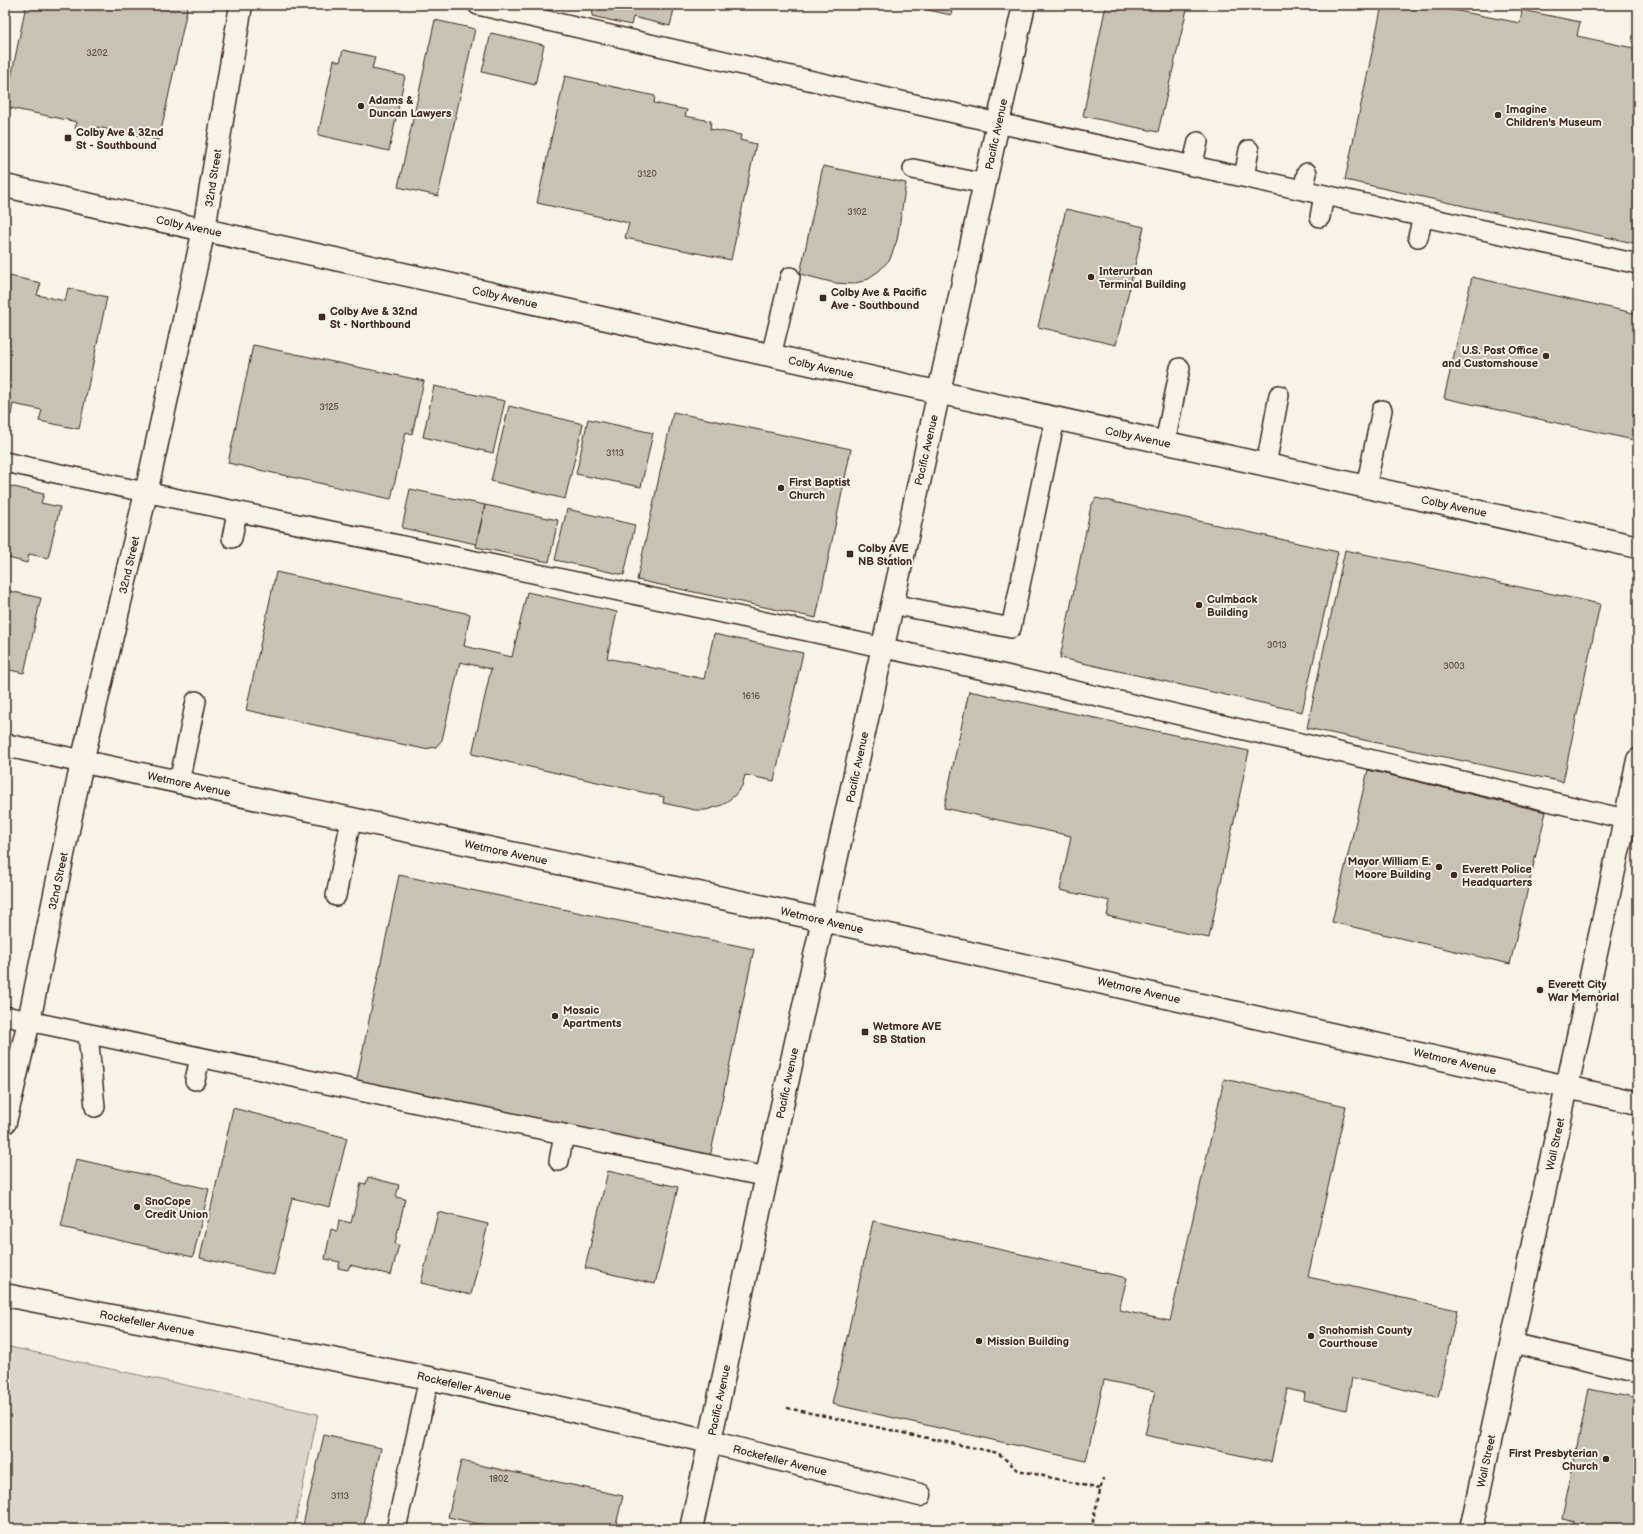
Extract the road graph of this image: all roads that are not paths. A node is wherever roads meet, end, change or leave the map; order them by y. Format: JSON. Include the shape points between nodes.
{"nodes":[{"id":1,"x":241,"y":5,"type":"edge"},
{"id":2,"x":478,"y":5,"type":"edge"},
{"id":3,"x":1024,"y":5,"type":"edge"},
{"id":4,"x":998,"y":123,"type":"junction"},
{"id":5,"x":1198,"y":142,"type":"dead end"},
{"id":6,"x":1249,"y":150,"type":"dead end"},
{"id":7,"x":1192,"y":166,"type":"junction"},
{"id":8,"x":913,"y":169,"type":"dead end"},
{"id":9,"x":1244,"y":177,"type":"junction"},
{"id":10,"x":985,"y":184,"type":"junction"},
{"id":11,"x":5,"y":186,"type":"edge"},
{"id":12,"x":1324,"y":195,"type":"junction"},
{"id":13,"x":1320,"y":217,"type":"dead end"},
{"id":14,"x":1423,"y":217,"type":"junction"},
{"id":15,"x":204,"y":229,"type":"junction"},
{"id":16,"x":1418,"y":238,"type":"dead end"},
{"id":17,"x":1638,"y":264,"type":"edge"},
{"id":18,"x":790,"y":277,"type":"dead end"},
{"id":19,"x":771,"y":356,"type":"junction"},
{"id":20,"x":1180,"y":368,"type":"dead end"},
{"id":21,"x":939,"y":393,"type":"junction"},
{"id":22,"x":1279,"y":395,"type":"dead end"},
{"id":23,"x":1382,"y":410,"type":"dead end"},
{"id":24,"x":1055,"y":419,"type":"junction"},
{"id":25,"x":1165,"y":443,"type":"junction"},
{"id":26,"x":5,"y":462,"type":"edge"},
{"id":27,"x":1266,"y":465,"type":"junction"},
{"id":28,"x":1366,"y":487,"type":"junction"},
{"id":29,"x":146,"y":493,"type":"junction"},
{"id":30,"x":237,"y":512,"type":"junction"},
{"id":31,"x":232,"y":538,"type":"dead end"},
{"id":32,"x":1638,"y":547,"type":"edge"},
{"id":33,"x":892,"y":604,"type":"junction"},
{"id":34,"x":883,"y":647,"type":"junction"},
{"id":35,"x":196,"y":701,"type":"dead end"},
{"id":36,"x":5,"y":745,"type":"edge"},
{"id":37,"x":1638,"y":760,"type":"edge"},
{"id":38,"x":82,"y":762,"type":"junction"},
{"id":39,"x":178,"y":782,"type":"junction"},
{"id":40,"x":351,"y":819,"type":"junction"},
{"id":41,"x":1632,"y":820,"type":"edge"},
{"id":42,"x":336,"y":896,"type":"dead end"},
{"id":43,"x":823,"y":920,"type":"junction"},
{"id":44,"x":5,"y":1016,"type":"edge"},
{"id":45,"x":29,"y":1021,"type":"junction"},
{"id":46,"x":88,"y":1034,"type":"junction"},
{"id":47,"x":200,"y":1058,"type":"junction"},
{"id":48,"x":195,"y":1080,"type":"dead end"},
{"id":49,"x":1567,"y":1086,"type":"junction"},
{"id":50,"x":1638,"y":1103,"type":"edge"},
{"id":51,"x":95,"y":1107,"type":"dead end"},
{"id":52,"x":5,"y":1122,"type":"edge"},
{"id":53,"x":564,"y":1134,"type":"junction"},
{"id":54,"x":559,"y":1161,"type":"dead end"},
{"id":55,"x":767,"y":1177,"type":"junction"},
{"id":56,"x":5,"y":1296,"type":"edge"},
{"id":57,"x":1512,"y":1343,"type":"junction"},
{"id":58,"x":1638,"y":1373,"type":"edge"},
{"id":59,"x":429,"y":1378,"type":"junction"},
{"id":60,"x":710,"y":1442,"type":"junction"},
{"id":61,"x":920,"y":1494,"type":"dead end"},
{"id":62,"x":396,"y":1529,"type":"edge"},
{"id":63,"x":691,"y":1529,"type":"edge"},
{"id":64,"x":1471,"y":1529,"type":"edge"}],
"edges":[{"from":1,"to":15,"type":"street","name":"32nd Street"},
{"from":2,"to":4,"type":"lane"},
{"from":3,"to":4,"type":"street","name":"Pacific Avenue"},
{"from":4,"to":7,"type":"lane"},
{"from":4,"to":10,"type":"street","name":"Pacific Avenue"},
{"from":5,"to":7,"type":"lane"},
{"from":6,"to":9,"type":"lane"},
{"from":7,"to":9,"type":"lane"},
{"from":8,"to":10,"type":"lane"},
{"from":9,"to":12,"type":"lane","via":[[1305,182]]},
{"from":10,"to":21,"type":"street","name":"Pacific Avenue"},
{"from":11,"to":15,"type":"street","name":"Colby Avenue"},
{"from":12,"to":13,"type":"lane"},
{"from":12,"to":14,"type":"lane"},
{"from":14,"to":16,"type":"lane"},
{"from":14,"to":17,"type":"lane"},
{"from":15,"to":19,"type":"street","name":"Colby Avenue"},
{"from":15,"to":29,"type":"street","name":"32nd Street"},
{"from":18,"to":19,"type":"lane"},
{"from":19,"to":21,"type":"street","name":"Colby Avenue"},
{"from":20,"to":25,"type":"lane"},
{"from":21,"to":24,"type":"street","name":"Colby Avenue"},
{"from":21,"to":33,"type":"street","name":"Pacific Avenue"},
{"from":22,"to":27,"type":"lane"},
{"from":23,"to":28,"type":"lane"},
{"from":24,"to":25,"type":"street","name":"Colby Avenue"},
{"from":24,"to":33,"type":"lane","via":[[1011,628]]},
{"from":25,"to":27,"type":"street","name":"Colby Avenue"},
{"from":26,"to":29,"type":"lane"},
{"from":27,"to":28,"type":"street","name":"Colby Avenue"},
{"from":28,"to":32,"type":"street","name":"Colby Avenue"},
{"from":29,"to":30,"type":"lane"},
{"from":29,"to":38,"type":"street","name":"32nd Street"},
{"from":30,"to":31,"type":"lane"},
{"from":30,"to":34,"type":"lane"},
{"from":33,"to":34,"type":"street","name":"Pacific Avenue"},
{"from":34,"to":41,"type":"lane"},
{"from":34,"to":43,"type":"street","name":"Pacific Avenue"},
{"from":35,"to":39,"type":"lane"},
{"from":36,"to":38,"type":"street","name":"Wetmore Avenue"},
{"from":37,"to":41,"type":"street","name":"Wall Street"},
{"from":38,"to":39,"type":"street","name":"Wetmore Avenue"},
{"from":38,"to":45,"type":"street","name":"32nd Street"},
{"from":39,"to":40,"type":"street","name":"Wetmore Avenue"},
{"from":40,"to":42,"type":"lane"},
{"from":40,"to":43,"type":"street","name":"Wetmore Avenue"},
{"from":41,"to":49,"type":"street","name":"Wall Street"},
{"from":43,"to":49,"type":"street","name":"Wetmore Avenue"},
{"from":43,"to":55,"type":"street","name":"Pacific Avenue"},
{"from":44,"to":45,"type":"lane"},
{"from":45,"to":46,"type":"lane"},
{"from":45,"to":52,"type":"street","name":"32nd Street"},
{"from":46,"to":47,"type":"lane"},
{"from":46,"to":51,"type":"lane"},
{"from":47,"to":48,"type":"lane"},
{"from":47,"to":53,"type":"lane"},
{"from":49,"to":50,"type":"street","name":"Wetmore Avenue"},
{"from":49,"to":57,"type":"street","name":"Wall Street"},
{"from":53,"to":54,"type":"lane"},
{"from":53,"to":55,"type":"lane"},
{"from":55,"to":60,"type":"street","name":"Pacific Avenue"},
{"from":56,"to":59,"type":"street","name":"Rockefeller Avenue"},
{"from":57,"to":58,"type":"lane"},
{"from":57,"to":64,"type":"street","name":"Wall Street"},
{"from":59,"to":60,"type":"street","name":"Rockefeller Avenue"},
{"from":59,"to":62,"type":"lane"},
{"from":60,"to":61,"type":"street","name":"Rockefeller Avenue"},
{"from":60,"to":63,"type":"street","name":"Pacific Avenue"}]}
